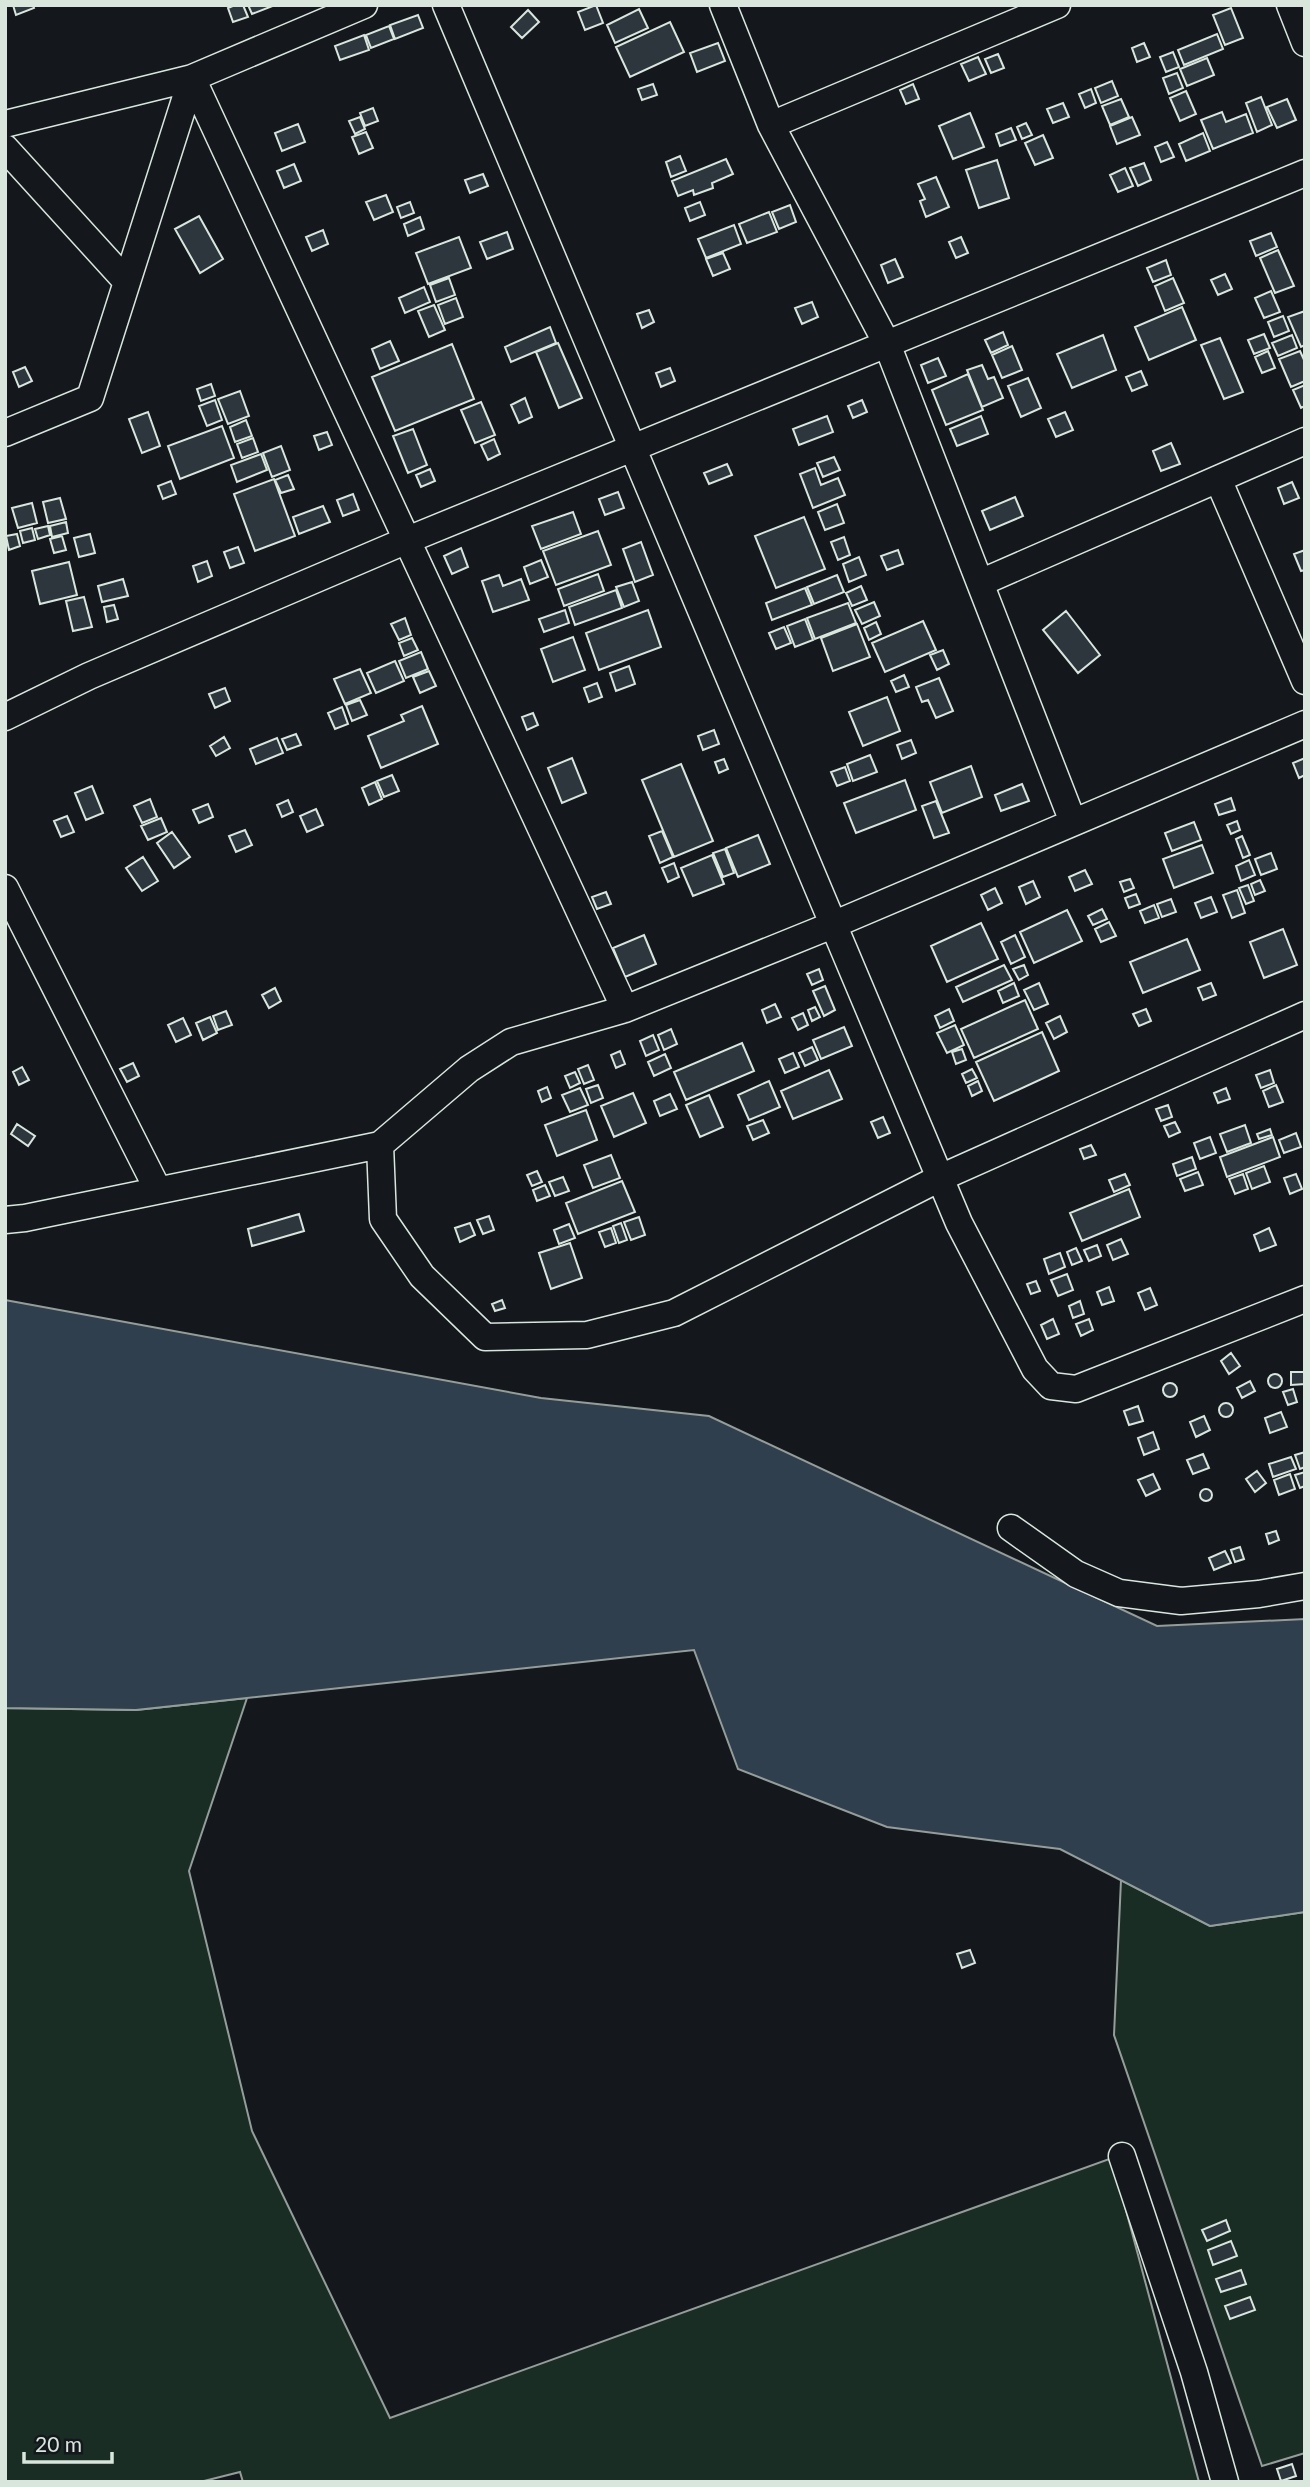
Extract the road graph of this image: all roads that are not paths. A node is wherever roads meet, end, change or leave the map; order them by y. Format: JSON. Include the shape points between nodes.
{"nodes":[{"id":1,"x":364,"y":5,"type":"edge"},
{"id":2,"x":446,"y":5,"type":"edge"},
{"id":3,"x":723,"y":5,"type":"edge"},
{"id":4,"x":1057,"y":5,"type":"edge"},
{"id":5,"x":1290,"y":5,"type":"edge"},
{"id":6,"x":1016,"y":13,"type":"edge"},
{"id":7,"x":1305,"y":43,"type":"edge"},
{"id":8,"x":192,"y":78,"type":"junction"},
{"id":9,"x":5,"y":124,"type":"edge"},
{"id":10,"x":771,"y":125,"type":"junction"},
{"id":11,"x":5,"y":148,"type":"edge"},
{"id":12,"x":1305,"y":173,"type":"edge"},
{"id":13,"x":127,"y":282,"type":"junction"},
{"id":14,"x":887,"y":344,"type":"junction"},
{"id":15,"x":5,"y":433,"type":"edge"},
{"id":16,"x":1305,"y":441,"type":"edge"},
{"id":17,"x":633,"y":448,"type":"junction"},
{"id":18,"x":1218,"y":479,"type":"junction"},
{"id":19,"x":405,"y":541,"type":"junction"},
{"id":20,"x":980,"y":583,"type":"junction"},
{"id":21,"x":1305,"y":681,"type":"edge"},
{"id":22,"x":5,"y":717,"type":"edge"},
{"id":23,"x":1305,"y":724,"type":"edge"},
{"id":24,"x":1073,"y":822,"type":"junction"},
{"id":25,"x":5,"y":888,"type":"edge"},
{"id":26,"x":835,"y":924,"type":"junction"},
{"id":27,"x":625,"y":1009,"type":"junction"},
{"id":28,"x":1305,"y":1015,"type":"edge"},
{"id":29,"x":380,"y":1145,"type":"junction"},
{"id":30,"x":940,"y":1178,"type":"junction"},
{"id":31,"x":158,"y":1189,"type":"junction"},
{"id":32,"x":5,"y":1220,"type":"edge"},
{"id":33,"x":1305,"y":1299,"type":"edge"},
{"id":34,"x":1011,"y":1528,"type":"dead end"},
{"id":35,"x":1305,"y":1586,"type":"edge"},
{"id":36,"x":1122,"y":2156,"type":"dead end"},
{"id":37,"x":1225,"y":2482,"type":"edge"}],
"edges":[{"from":1,"to":8,"type":"street"},
{"from":2,"to":17,"type":"street"},
{"from":3,"to":10,"type":"street"},
{"from":4,"to":6,"type":"street"},
{"from":5,"to":7,"type":"street"},
{"from":6,"to":10,"type":"street"},
{"from":8,"to":9,"type":"street"},
{"from":8,"to":13,"type":"street"},
{"from":8,"to":19,"type":"street"},
{"from":10,"to":14,"type":"street"},
{"from":11,"to":13,"type":"street"},
{"from":12,"to":14,"type":"street"},
{"from":13,"to":15,"type":"street","via":[[90,398]]},
{"from":14,"to":17,"type":"street"},
{"from":14,"to":20,"type":"street"},
{"from":16,"to":18,"type":"street"},
{"from":17,"to":19,"type":"street"},
{"from":17,"to":26,"type":"street"},
{"from":18,"to":20,"type":"street"},
{"from":18,"to":21,"type":"street"},
{"from":19,"to":22,"type":"street","via":[[89,676]]},
{"from":19,"to":27,"type":"street"},
{"from":20,"to":24,"type":"street"},
{"from":23,"to":24,"type":"street"},
{"from":24,"to":26,"type":"street"},
{"from":25,"to":31,"type":"street"},
{"from":26,"to":27,"type":"street"},
{"from":26,"to":30,"type":"street"},
{"from":27,"to":29,"type":"street","via":[[510,1042],[469,1069]]},
{"from":28,"to":30,"type":"street"},
{"from":29,"to":30,"type":"street","via":[[383,1219],[422,1276],[485,1337],[587,1335],[674,1313]]},
{"from":29,"to":31,"type":"street"},
{"from":30,"to":33,"type":"street","via":[[1035,1369],[1051,1386],[1076,1389]]},
{"from":31,"to":32,"type":"street"},
{"from":34,"to":35,"type":"street","via":[[1076,1574],[1119,1593],[1181,1601]]},
{"from":36,"to":37,"type":"street","via":[[1194,2372]]}]}
